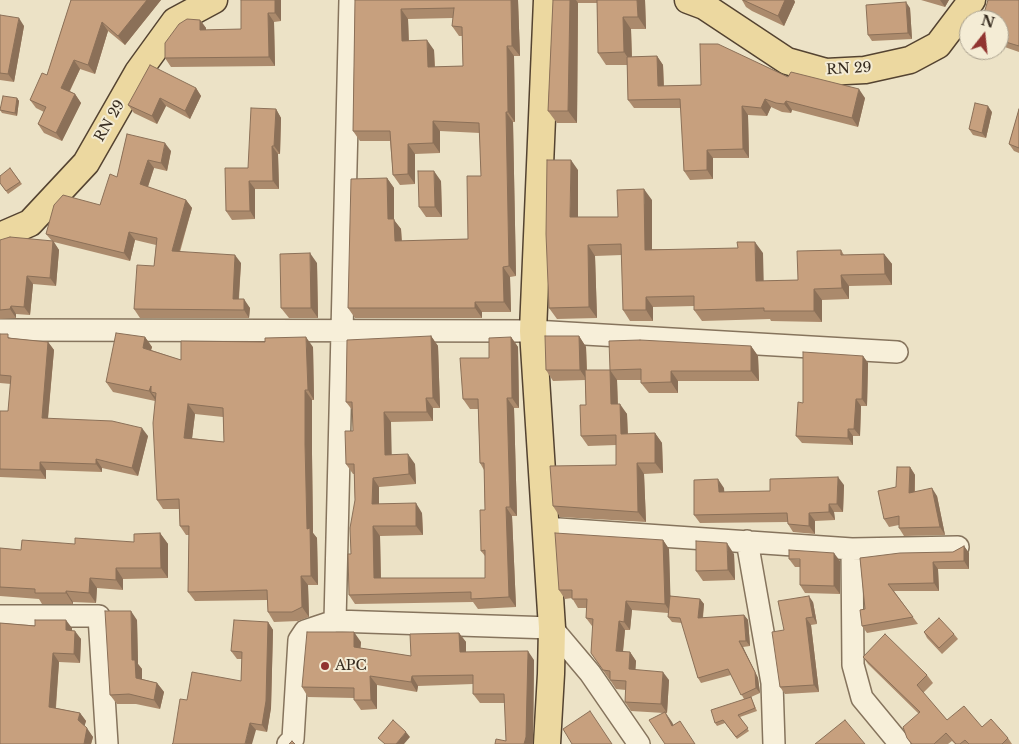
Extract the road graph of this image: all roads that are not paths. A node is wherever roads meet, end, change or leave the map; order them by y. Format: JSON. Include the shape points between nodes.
{"nodes":[{"id":1,"x":214,"y":0,"type":"edge"},
{"id":2,"x":350,"y":0,"type":"edge"},
{"id":3,"x":547,"y":0,"type":"edge"},
{"id":4,"x":688,"y":0,"type":"edge"},
{"id":5,"x":972,"y":0,"type":"edge"},
{"id":6,"x":0,"y":236,"type":"edge"},
{"id":7,"x":0,"y":330,"type":"edge"},
{"id":8,"x":342,"y":331,"type":"junction"},
{"id":9,"x":533,"y":331,"type":"junction"},
{"id":10,"x":897,"y":352,"type":"dead end"},
{"id":11,"x":544,"y":528,"type":"junction"},
{"id":12,"x":747,"y":541,"type":"junction"},
{"id":13,"x":958,"y":547,"type":"edge"},
{"id":14,"x":852,"y":549,"type":"junction"},
{"id":15,"x":0,"y":616,"type":"edge"},
{"id":16,"x":335,"y":621,"type":"junction"},
{"id":17,"x":552,"y":628,"type":"junction"},
{"id":18,"x":294,"y":742,"type":"edge"},
{"id":19,"x":107,"y":744,"type":"edge"},
{"id":20,"x":547,"y":744,"type":"edge"},
{"id":21,"x":639,"y":744,"type":"edge"},
{"id":22,"x":774,"y":744,"type":"edge"},
{"id":23,"x":900,"y":744,"type":"edge"}],
"edges":[{"from":1,"to":6,"type":"main road","name":"RN 29","number":"RN 29","via":[[175,21],[138,72],[86,163],[30,222]]},
{"from":2,"to":8,"type":"street"},
{"from":3,"to":9,"type":"main road"},
{"from":4,"to":5,"type":"main road","name":"RN 29","number":"RN 29","via":[[704,6],[787,61],[826,72],[865,70],[910,60],[938,45]]},
{"from":7,"to":8,"type":"street"},
{"from":8,"to":9,"type":"street"},
{"from":8,"to":16,"type":"street"},
{"from":9,"to":10,"type":"street"},
{"from":9,"to":11,"type":"main road"},
{"from":11,"to":12,"type":"street"},
{"from":11,"to":17,"type":"main road"},
{"from":12,"to":14,"type":"street"},
{"from":12,"to":22,"type":"street","via":[[772,683]]},
{"from":13,"to":14,"type":"street"},
{"from":14,"to":23,"type":"street","via":[[853,665],[862,698]]},
{"from":15,"to":19,"type":"street","via":[[99,616]]},
{"from":16,"to":17,"type":"street"},
{"from":16,"to":18,"type":"street","via":[[304,630],[299,640]]},
{"from":17,"to":20,"type":"main road"},
{"from":17,"to":21,"type":"street","via":[[590,673]]}]}
